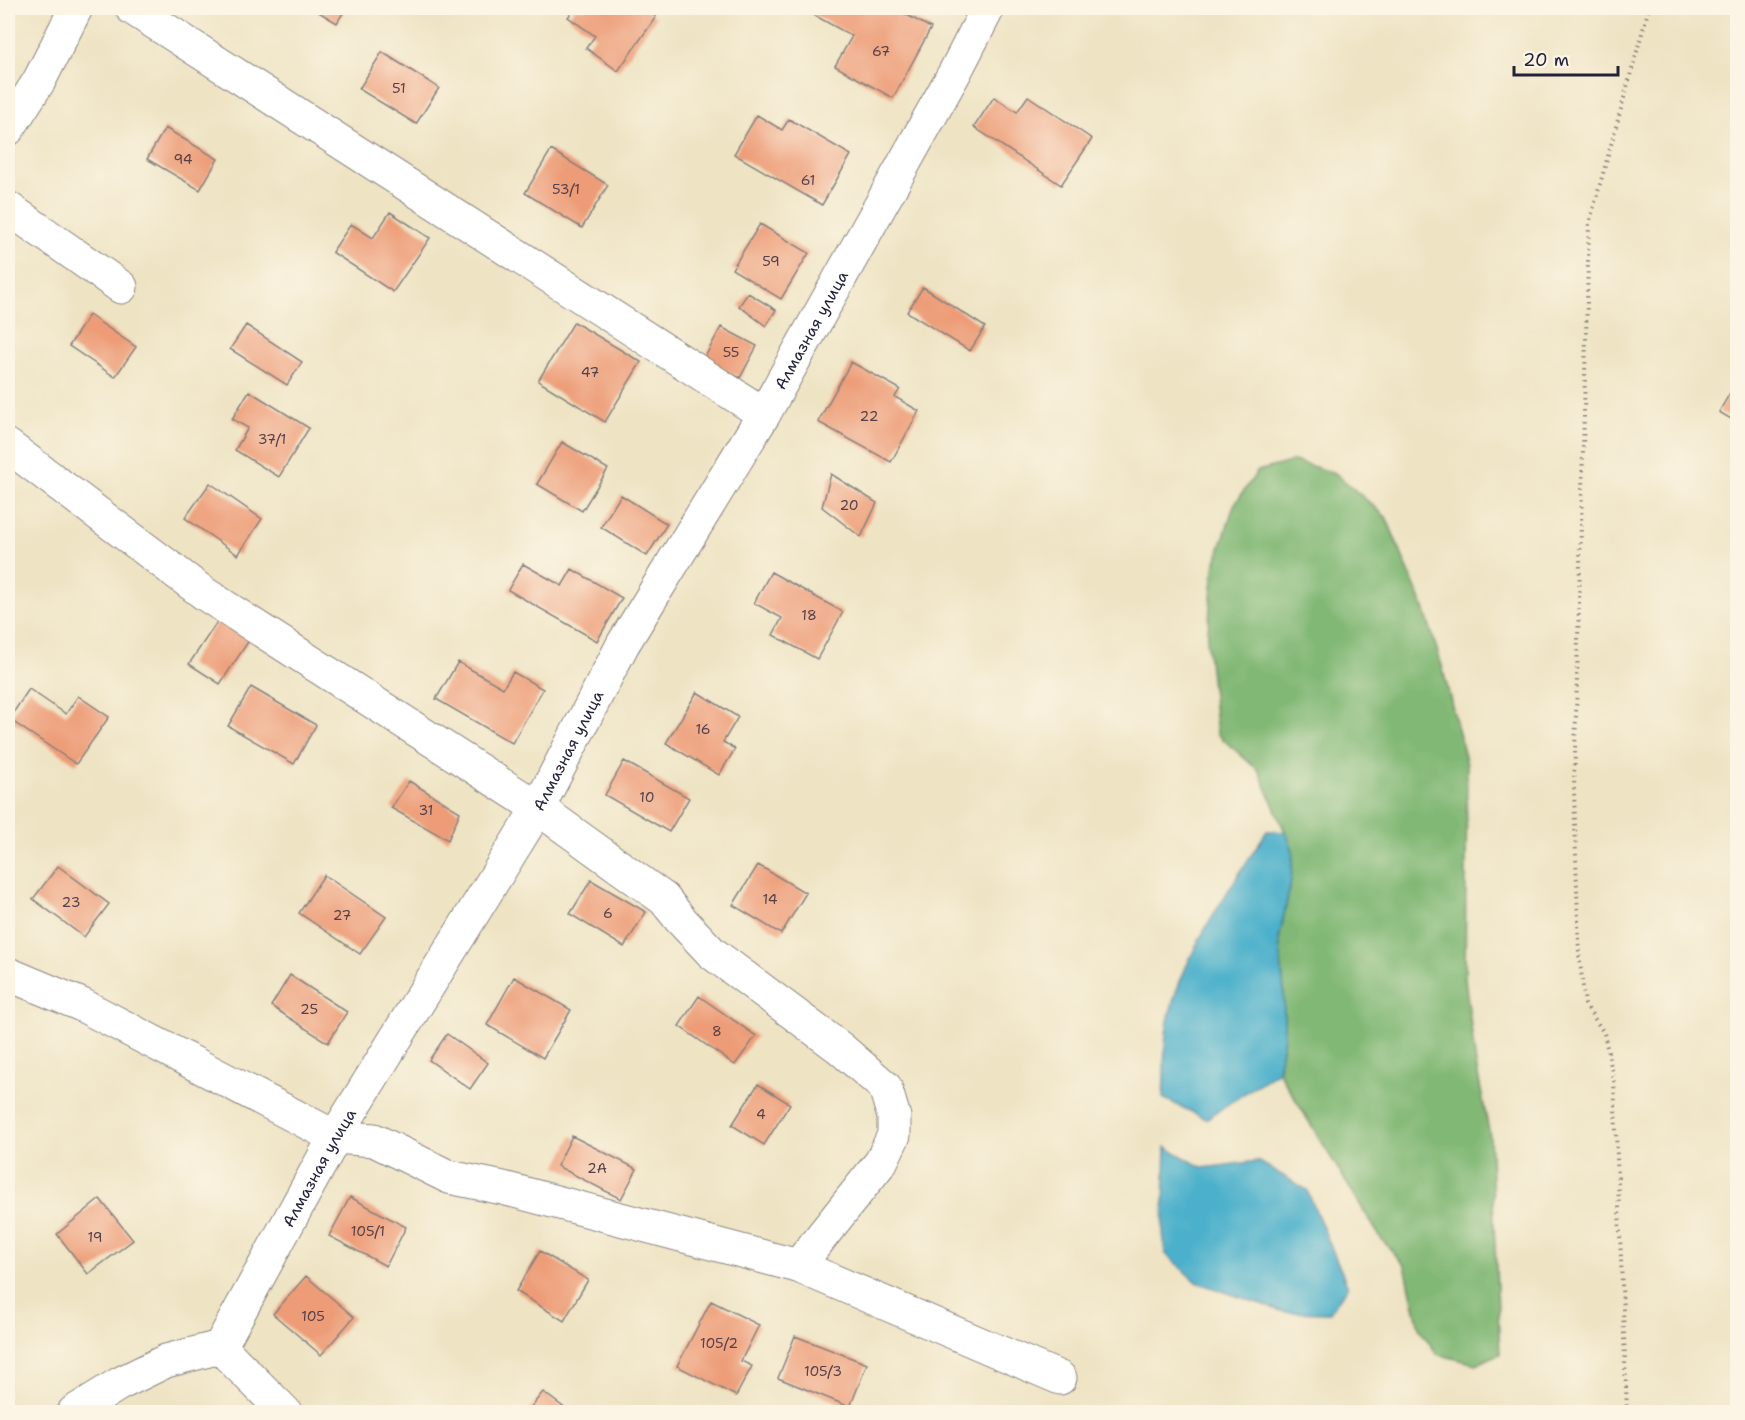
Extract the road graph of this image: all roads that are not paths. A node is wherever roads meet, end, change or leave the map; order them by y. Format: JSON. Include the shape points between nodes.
{"nodes":[{"id":1,"x":76,"y":8,"type":"edge"},
{"id":2,"x":132,"y":8,"type":"edge"},
{"id":3,"x":987,"y":8,"type":"edge"},
{"id":4,"x":8,"y":129,"type":"edge"},
{"id":5,"x":8,"y":208,"type":"edge"},
{"id":6,"x":121,"y":287,"type":"dead end"},
{"id":7,"x":764,"y":414,"type":"junction"},
{"id":8,"x":8,"y":446,"type":"edge"},
{"id":9,"x":538,"y":807,"type":"junction"},
{"id":10,"x":8,"y":974,"type":"edge"},
{"id":11,"x":335,"y":1137,"type":"junction"},
{"id":12,"x":798,"y":1266,"type":"junction"},
{"id":13,"x":220,"y":1347,"type":"junction"},
{"id":14,"x":1060,"y":1378,"type":"dead end"},
{"id":15,"x":74,"y":1413,"type":"edge"},
{"id":16,"x":285,"y":1413,"type":"edge"}],
"edges":[{"from":1,"to":4,"type":"street","via":[[39,81]]},
{"from":2,"to":7,"type":"street"},
{"from":3,"to":7,"type":"street","name":"Алмазная улица"},
{"from":5,"to":6,"type":"street"},
{"from":7,"to":9,"type":"street","name":"Алмазная улица","via":[[623,645]]},
{"from":8,"to":9,"type":"street","via":[[205,594]]},
{"from":9,"to":11,"type":"street","name":"Алмазная улица"},
{"from":9,"to":12,"type":"street","via":[[664,898],[712,953],[840,1048],[885,1087],[894,1118],[894,1135],[881,1162]]},
{"from":10,"to":11,"type":"street","via":[[82,1005]]},
{"from":11,"to":12,"type":"street","via":[[375,1140],[449,1177]]},
{"from":11,"to":13,"type":"street","name":"Алмазная улица"},
{"from":12,"to":14,"type":"street"},
{"from":13,"to":15,"type":"street","via":[[166,1360]]},
{"from":13,"to":16,"type":"street"}]}
